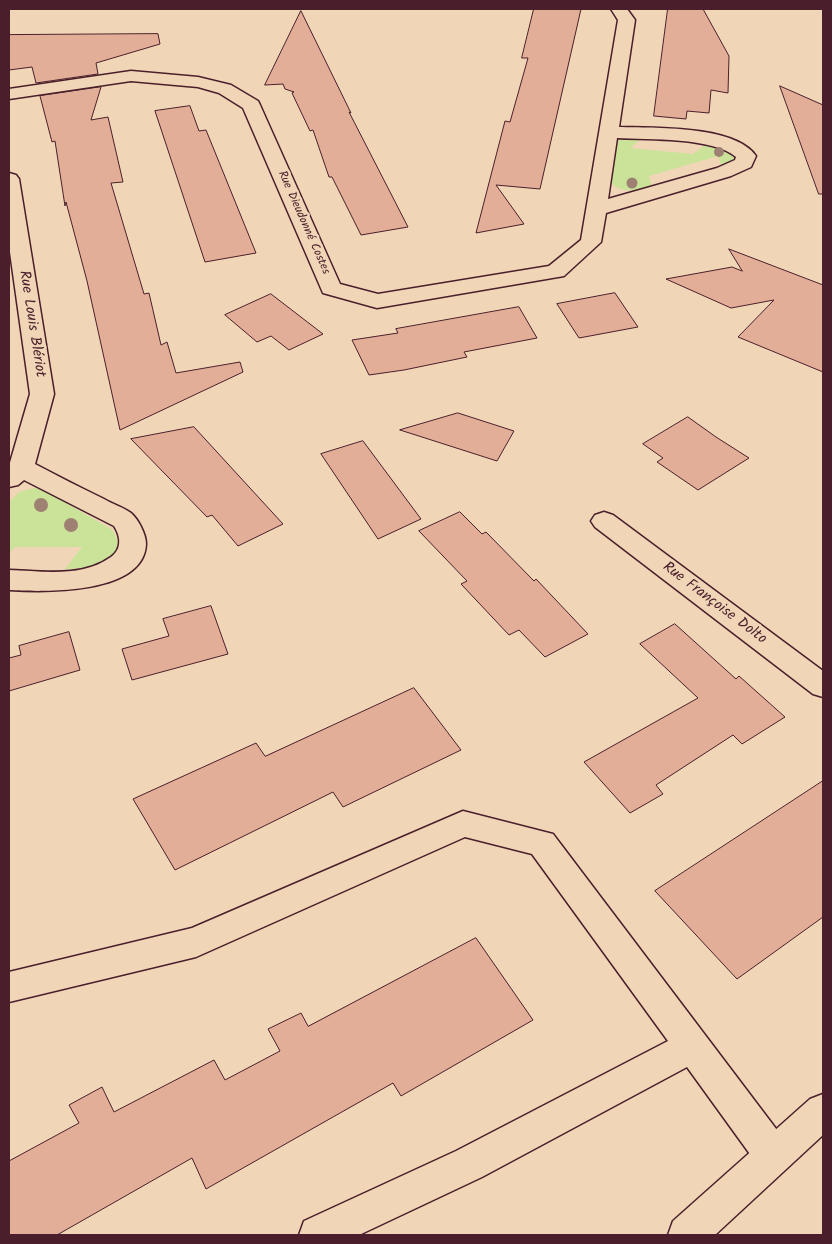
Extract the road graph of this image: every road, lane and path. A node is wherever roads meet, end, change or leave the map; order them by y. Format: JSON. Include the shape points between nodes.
{"nodes":[{"id":1,"x":618,"y":9,"type":"edge"},
{"id":2,"x":9,"y":94,"type":"edge"},
{"id":3,"x":609,"y":132,"type":"junction"},
{"id":4,"x":9,"y":179,"type":"edge"},
{"id":5,"x":597,"y":209,"type":"junction"},
{"id":6,"x":15,"y":473,"type":"edge"},
{"id":7,"x":604,"y":521,"type":"dead end"},
{"id":8,"x":9,"y":580,"type":"edge"},
{"id":9,"x":823,"y":686,"type":"edge"},
{"id":10,"x":9,"y":987,"type":"edge"},
{"id":11,"x":693,"y":1046,"type":"junction"},
{"id":12,"x":823,"y":1110,"type":"edge"},
{"id":13,"x":773,"y":1155,"type":"junction"},
{"id":14,"x":318,"y":1235,"type":"edge"},
{"id":15,"x":688,"y":1235,"type":"edge"}],
"edges":[{"from":1,"to":3,"type":"street","name":"Rue Dieudonné Costes","via":[[627,20]]},
{"from":2,"to":5,"type":"street","name":"Rue Dieudonné Costes","via":[[131,76],[198,82],[225,89],[251,105],[331,288],[377,301],[556,271],[591,242]]},
{"from":3,"to":5,"type":"street","name":"Rue Dieudonné Costes"},
{"from":3,"to":5,"type":"street","via":[[713,139],[733,145],[746,156],[744,163],[724,172]]},
{"from":4,"to":6,"type":"street","name":"Rue Louis Blériot","via":[[42,394]]},
{"from":6,"to":8,"type":"street","name":"Rue Louis Blériot","via":[[123,520],[134,541],[131,554],[102,574],[61,581]]},
{"from":7,"to":9,"type":"street","name":"Rue Françoise Dolto"},
{"from":10,"to":11,"type":"street","via":[[196,942],[463,824],[542,843]]},
{"from":11,"to":13,"type":"street"},
{"from":11,"to":14,"type":"street","via":[[469,1164]]},
{"from":12,"to":13,"type":"street"},
{"from":13,"to":15,"type":"street"}]}
